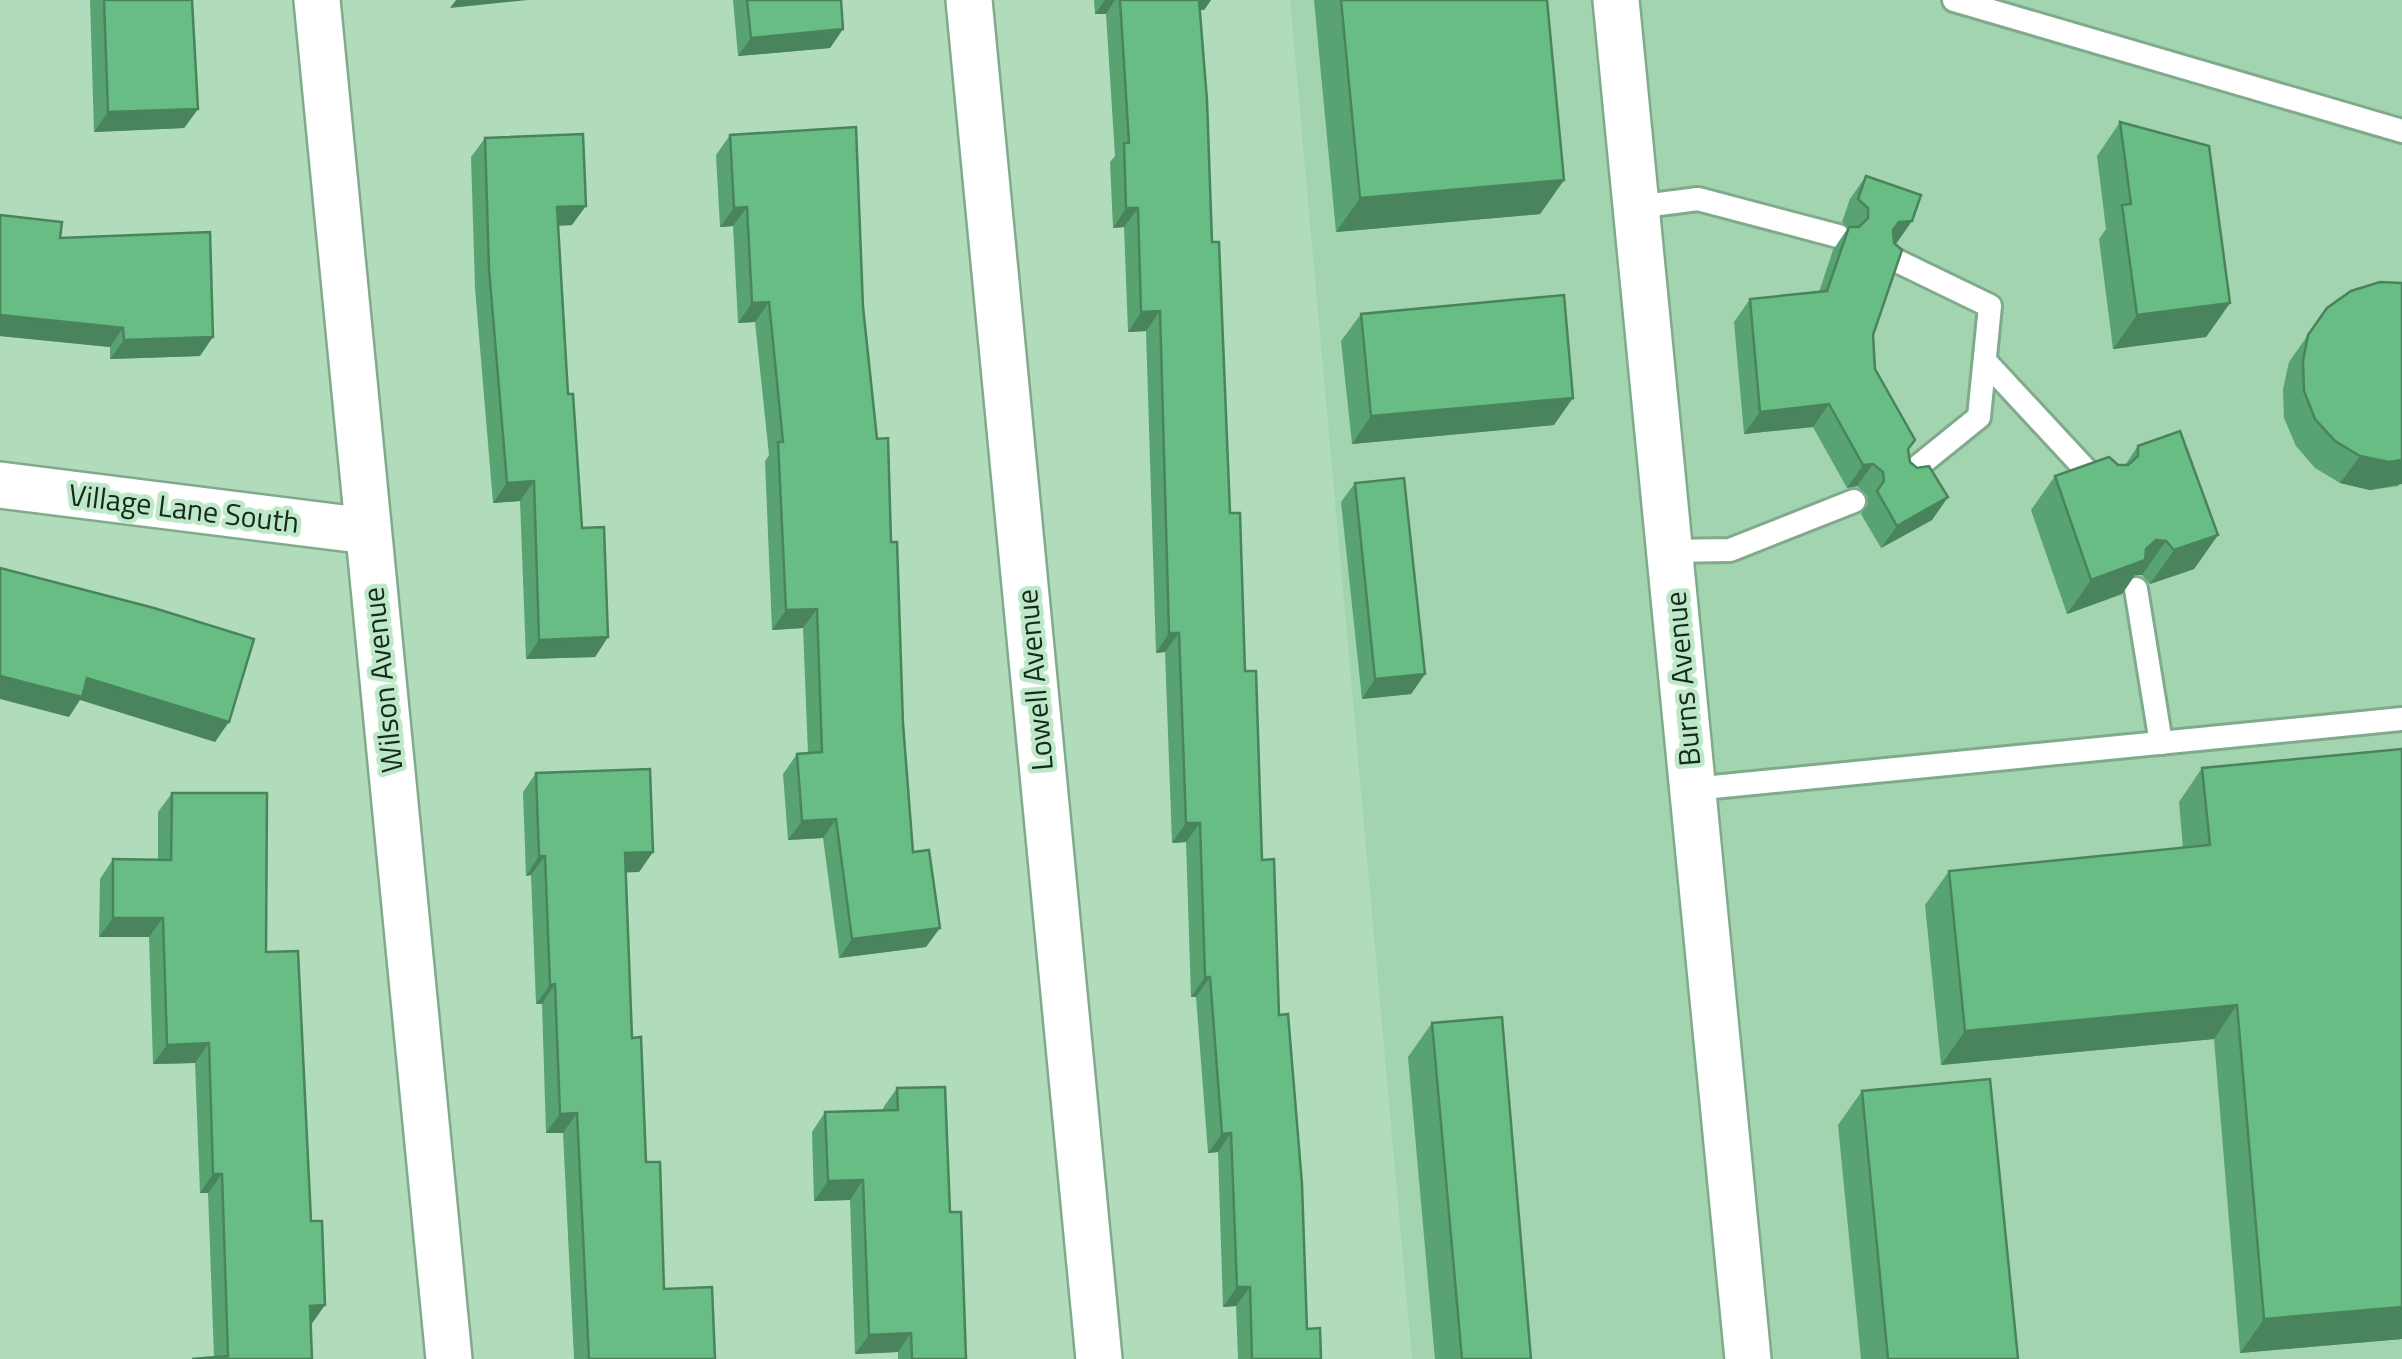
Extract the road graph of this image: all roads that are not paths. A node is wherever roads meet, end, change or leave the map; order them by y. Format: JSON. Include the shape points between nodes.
{"nodes":[{"id":1,"x":317,"y":0,"type":"edge"},
{"id":2,"x":969,"y":0,"type":"edge"},
{"id":3,"x":1616,"y":0,"type":"edge"},
{"id":4,"x":1954,"y":0,"type":"edge"},
{"id":5,"x":2402,"y":131,"type":"edge"},
{"id":6,"x":1636,"y":207,"type":"junction"},
{"id":7,"x":1838,"y":236,"type":"dead end"},
{"id":8,"x":1891,"y":258,"type":"edge"},
{"id":9,"x":1985,"y":361,"type":"junction"},
{"id":10,"x":1906,"y":476,"type":"edge"},
{"id":11,"x":0,"y":485,"type":"edge"},
{"id":12,"x":2100,"y":485,"type":"edge"},
{"id":13,"x":1854,"y":501,"type":"dead end"},
{"id":14,"x":367,"y":531,"type":"junction"},
{"id":15,"x":1670,"y":552,"type":"junction"},
{"id":16,"x":2136,"y":589,"type":"edge"},
{"id":17,"x":2402,"y":719,"type":"edge"},
{"id":18,"x":2160,"y":743,"type":"junction"},
{"id":19,"x":1692,"y":789,"type":"junction"},
{"id":20,"x":449,"y":1359,"type":"edge"},
{"id":21,"x":1099,"y":1359,"type":"edge"},
{"id":22,"x":1748,"y":1359,"type":"edge"}],
"edges":[{"from":1,"to":14,"type":"street","name":"Wilson Avenue"},
{"from":2,"to":21,"type":"street","name":"Lowell Avenue"},
{"from":3,"to":6,"type":"street","name":"Burns Avenue"},
{"from":4,"to":5,"type":"lane"},
{"from":6,"to":7,"type":"lane","via":[[1698,199]]},
{"from":6,"to":15,"type":"street","name":"Burns Avenue"},
{"from":8,"to":9,"type":"lane","via":[[1990,306]]},
{"from":9,"to":10,"type":"lane","via":[[1979,417]]},
{"from":9,"to":12,"type":"lane"},
{"from":11,"to":14,"type":"street","name":"Village Lane South"},
{"from":13,"to":15,"type":"lane","via":[[1730,550]]},
{"from":14,"to":20,"type":"street","name":"Wilson Avenue"},
{"from":15,"to":19,"type":"street","name":"Burns Avenue"},
{"from":16,"to":18,"type":"lane"},
{"from":17,"to":18,"type":"lane"},
{"from":18,"to":19,"type":"lane"},
{"from":19,"to":22,"type":"street","name":"Burns Avenue"}]}
